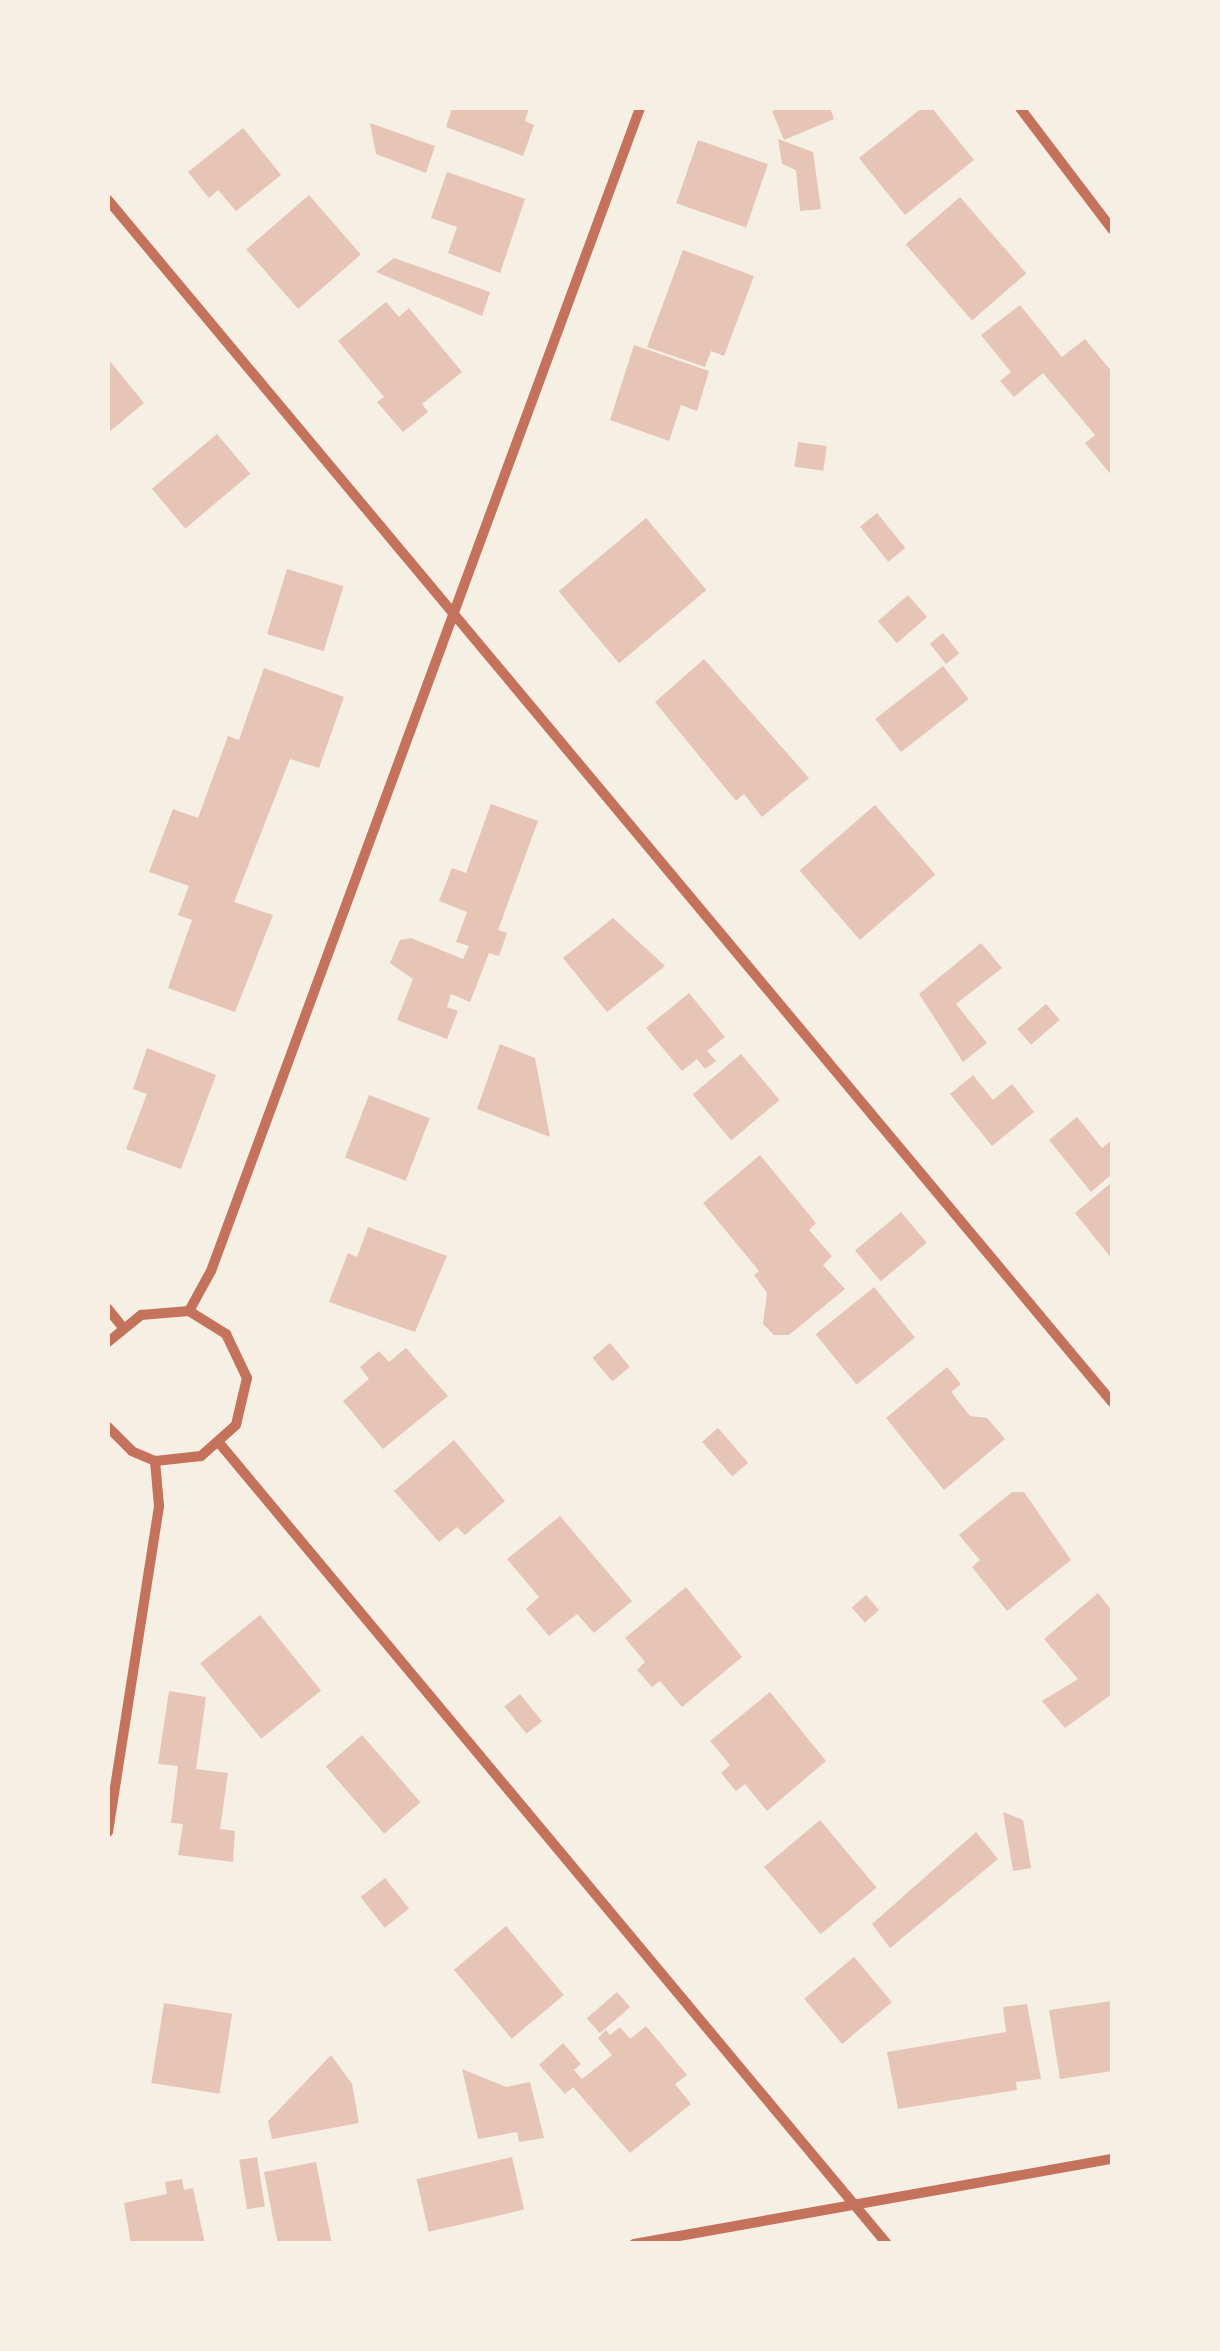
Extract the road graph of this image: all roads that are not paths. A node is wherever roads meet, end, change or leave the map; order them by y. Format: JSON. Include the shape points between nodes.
{"nodes":[{"id":1,"x":640,"y":108,"type":"edge"},
{"id":2,"x":1020,"y":108,"type":"edge"},
{"id":3,"x":108,"y":200,"type":"edge"},
{"id":4,"x":1112,"y":229,"type":"edge"},
{"id":5,"x":453,"y":613,"type":"junction"},
{"id":6,"x":108,"y":1309,"type":"edge"},
{"id":7,"x":189,"y":1311,"type":"junction"},
{"id":8,"x":122,"y":1326,"type":"junction"},
{"id":9,"x":108,"y":1342,"type":"edge"},
{"id":10,"x":1112,"y":1402,"type":"edge"},
{"id":11,"x":108,"y":1428,"type":"edge"},
{"id":12,"x":220,"y":1444,"type":"junction"},
{"id":13,"x":155,"y":1460,"type":"junction"},
{"id":14,"x":108,"y":1832,"type":"edge"},
{"id":15,"x":1112,"y":2159,"type":"edge"},
{"id":16,"x":851,"y":2202,"type":"junction"},
{"id":17,"x":634,"y":2244,"type":"edge"},
{"id":18,"x":887,"y":2244,"type":"edge"}],
"edges":[{"from":1,"to":5,"type":"street"},
{"from":2,"to":4,"type":"street"},
{"from":3,"to":5,"type":"street"},
{"from":5,"to":7,"type":"street","via":[[211,1271]]},
{"from":5,"to":10,"type":"street"},
{"from":6,"to":8,"type":"street"},
{"from":7,"to":8,"type":"street","via":[[161,1310]]},
{"from":7,"to":12,"type":"street","via":[[226,1334],[246,1378],[245,1402]]},
{"from":8,"to":9,"type":"street"},
{"from":11,"to":13,"type":"street","via":[[132,1452]]},
{"from":12,"to":13,"type":"street","via":[[200,1456]]},
{"from":12,"to":16,"type":"street"},
{"from":13,"to":14,"type":"street","via":[[159,1506]]},
{"from":15,"to":16,"type":"street"},
{"from":16,"to":17,"type":"street"},
{"from":16,"to":18,"type":"street"}]}
